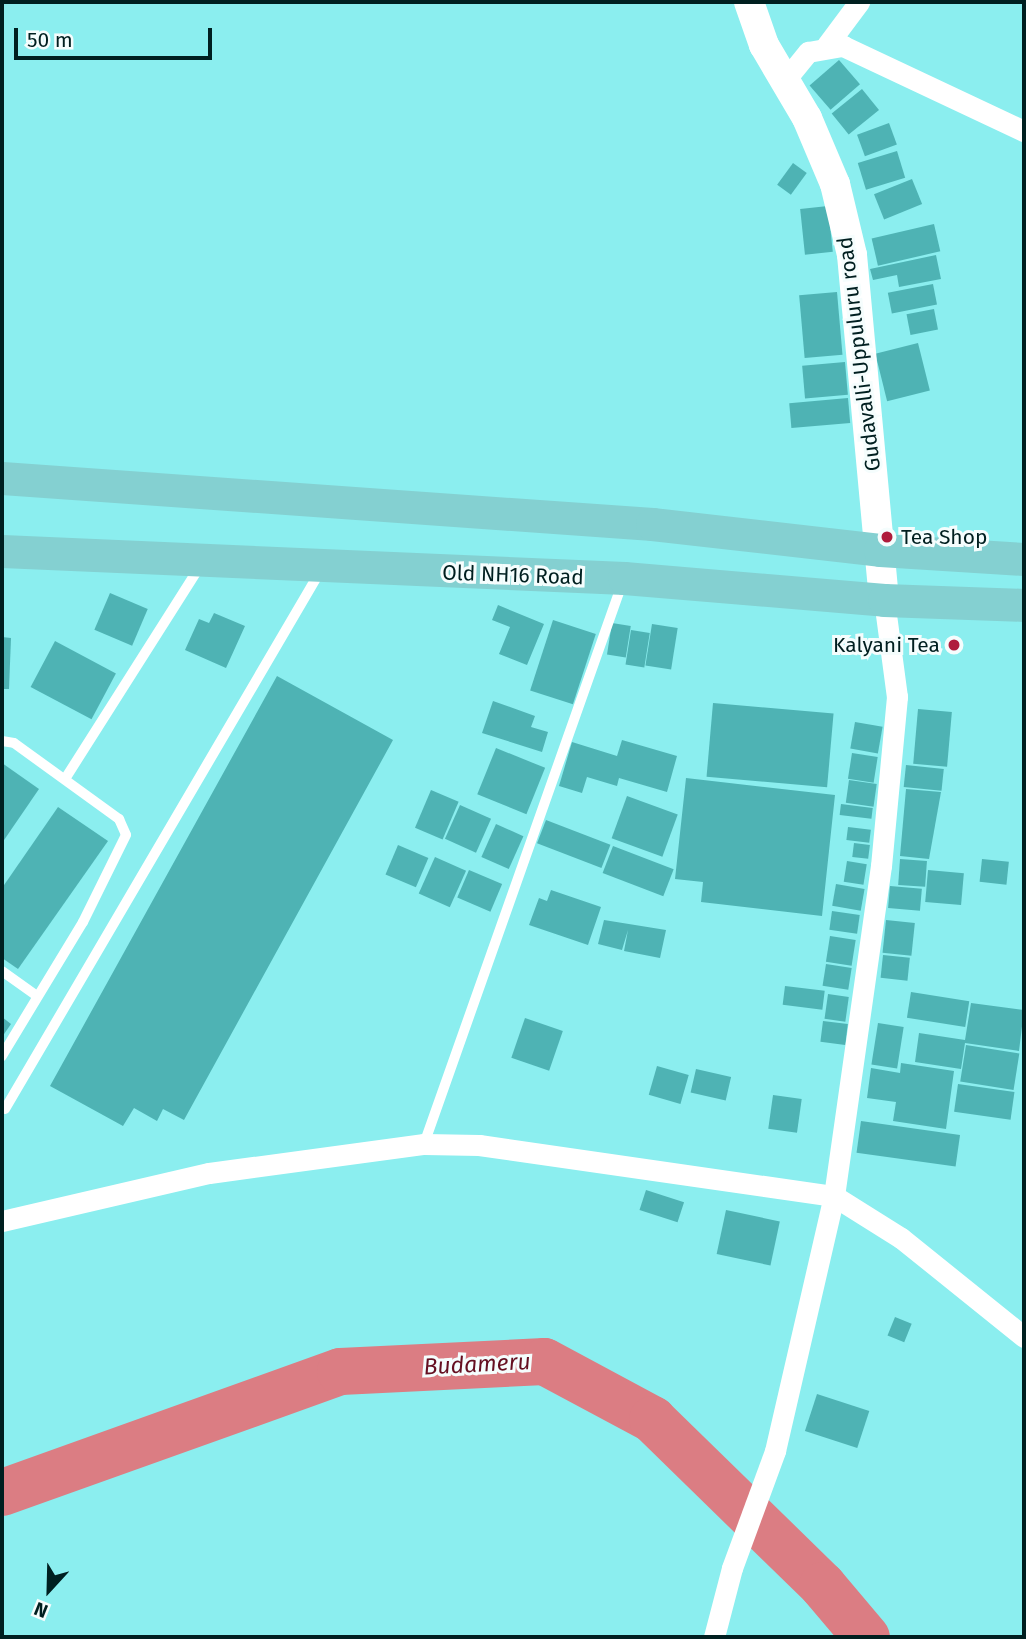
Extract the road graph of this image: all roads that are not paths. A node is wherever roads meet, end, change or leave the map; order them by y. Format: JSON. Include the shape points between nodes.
{"nodes":[{"id":1,"x":749,"y":2,"type":"edge"},
{"id":2,"x":859,"y":2,"type":"edge"},
{"id":3,"x":827,"y":45,"type":"junction"},
{"id":4,"x":786,"y":79,"type":"junction"},
{"id":5,"x":1024,"y":131,"type":"edge"},
{"id":6,"x":2,"y":478,"type":"edge"},
{"id":7,"x":880,"y":550,"type":"junction"},
{"id":8,"x":2,"y":551,"type":"edge"},
{"id":9,"x":1024,"y":559,"type":"edge"},
{"id":10,"x":202,"y":563,"type":"junction"},
{"id":11,"x":322,"y":568,"type":"junction"},
{"id":12,"x":624,"y":578,"type":"junction"},
{"id":13,"x":884,"y":600,"type":"junction"},
{"id":14,"x":1024,"y":605,"type":"edge"},
{"id":15,"x":2,"y":741,"type":"edge"},
{"id":16,"x":65,"y":779,"type":"junction"},
{"id":17,"x":2,"y":971,"type":"edge"},
{"id":18,"x":37,"y":996,"type":"junction"},
{"id":19,"x":2,"y":1056,"type":"edge"},
{"id":20,"x":5,"y":1109,"type":"dead end"},
{"id":21,"x":424,"y":1144,"type":"junction"},
{"id":22,"x":834,"y":1196,"type":"junction"},
{"id":23,"x":2,"y":1221,"type":"edge"},
{"id":24,"x":1024,"y":1337,"type":"edge"},
{"id":25,"x":714,"y":1637,"type":"edge"}],
"edges":[{"from":1,"to":4,"type":"main road","name":"Gudavalli-Uppuluru road","via":[[764,45]]},
{"from":2,"to":3,"type":"street"},
{"from":3,"to":4,"type":"street","via":[[808,52]]},
{"from":3,"to":5,"type":"street","via":[[843,46]]},
{"from":4,"to":7,"type":"main road","name":"Gudavalli-Uppuluru road","via":[[835,184],[852,255]]},
{"from":6,"to":7,"type":"main road","via":[[652,524]]},
{"from":7,"to":9,"type":"main road"},
{"from":7,"to":13,"type":"main road","name":"Gudavalli-Uppuluru road"},
{"from":8,"to":10,"type":"main road","name":"Old NH16 Road"},
{"from":10,"to":11,"type":"main road","name":"Old NH16 Road"},
{"from":10,"to":16,"type":"lane"},
{"from":11,"to":12,"type":"main road","name":"Old NH16 Road"},
{"from":11,"to":20,"type":"lane"},
{"from":12,"to":13,"type":"main road","name":"Old NH16 Road"},
{"from":12,"to":21,"type":"lane"},
{"from":13,"to":14,"type":"main road","name":"Old NH16 Road"},
{"from":13,"to":22,"type":"street","via":[[897,697],[881,866]]},
{"from":15,"to":16,"type":"lane","via":[[14,743]]},
{"from":16,"to":18,"type":"lane","via":[[119,819],[126,835],[83,922]]},
{"from":17,"to":18,"type":"lane"},
{"from":18,"to":19,"type":"lane"},
{"from":21,"to":22,"type":"street","via":[[532,1152]]},
{"from":21,"to":23,"type":"street","via":[[209,1173]]},
{"from":22,"to":24,"type":"street","via":[[901,1238]]},
{"from":22,"to":25,"type":"street","via":[[775,1451],[732,1568]]}]}
